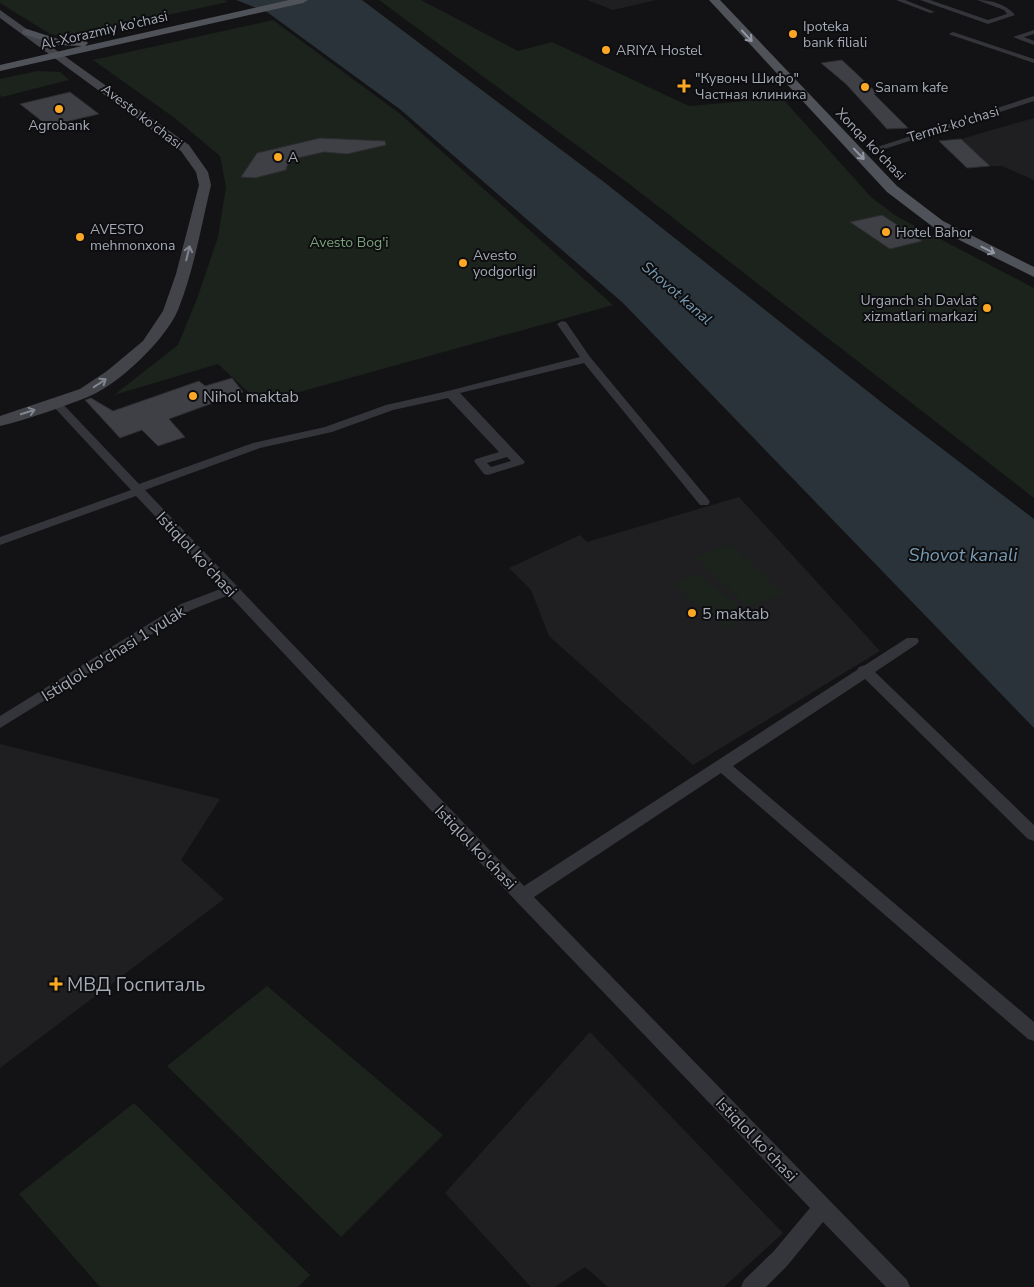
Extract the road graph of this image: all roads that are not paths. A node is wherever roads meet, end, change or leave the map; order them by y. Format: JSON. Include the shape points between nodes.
{"nodes":[{"id":1,"x":280,"y":0,"type":"edge"},
{"id":2,"x":303,"y":0,"type":"edge"},
{"id":3,"x":714,"y":0,"type":"edge"},
{"id":4,"x":731,"y":0,"type":"edge"},
{"id":5,"x":899,"y":0,"type":"edge"},
{"id":6,"x":923,"y":0,"type":"edge"},
{"id":7,"x":980,"y":0,"type":"edge"},
{"id":8,"x":237,"y":12,"type":"junction"},
{"id":9,"x":0,"y":13,"type":"edge"},
{"id":10,"x":936,"y":14,"type":"dead end"},
{"id":11,"x":27,"y":32,"type":"junction"},
{"id":12,"x":1034,"y":32,"type":"edge"},
{"id":13,"x":953,"y":34,"type":"dead end"},
{"id":14,"x":1009,"y":39,"type":"junction"},
{"id":15,"x":1034,"y":43,"type":"edge"},
{"id":16,"x":89,"y":45,"type":"junction"},
{"id":17,"x":986,"y":45,"type":"junction"},
{"id":18,"x":56,"y":53,"type":"junction"},
{"id":19,"x":1034,"y":61,"type":"edge"},
{"id":20,"x":0,"y":62,"type":"edge"},
{"id":21,"x":0,"y":68,"type":"edge"},
{"id":22,"x":80,"y":70,"type":"junction"},
{"id":23,"x":805,"y":80,"type":"junction"},
{"id":24,"x":790,"y":81,"type":"junction"},
{"id":25,"x":1034,"y":98,"type":"edge"},
{"id":26,"x":872,"y":150,"type":"junction"},
{"id":27,"x":894,"y":172,"type":"dead end"},
{"id":28,"x":904,"y":182,"type":"dead end"},
{"id":29,"x":1034,"y":261,"type":"edge"},
{"id":30,"x":1034,"y":274,"type":"edge"},
{"id":31,"x":562,"y":324,"type":"dead end"},
{"id":32,"x":586,"y":359,"type":"junction"},
{"id":33,"x":56,"y":403,"type":"junction"},
{"id":34,"x":0,"y":421,"type":"edge"},
{"id":35,"x":138,"y":490,"type":"junction"},
{"id":36,"x":704,"y":502,"type":"dead end"},
{"id":37,"x":0,"y":541,"type":"edge"},
{"id":38,"x":231,"y":590,"type":"junction"},
{"id":39,"x":912,"y":640,"type":"dead end"},
{"id":40,"x":864,"y":670,"type":"junction"},
{"id":41,"x":0,"y":723,"type":"edge"},
{"id":42,"x":723,"y":766,"type":"junction"},
{"id":43,"x":1034,"y":835,"type":"edge"},
{"id":44,"x":522,"y":896,"type":"junction"},
{"id":45,"x":1034,"y":1033,"type":"edge"},
{"id":46,"x":823,"y":1207,"type":"junction"},
{"id":47,"x":751,"y":1287,"type":"edge"},
{"id":48,"x":900,"y":1287,"type":"edge"}],
"edges":[{"from":1,"to":8,"type":"main road","name":"Al-Xorazmiy ko’chasi"},
{"from":2,"to":8,"type":"main road","name":"Al-Xorazmiy ko’chasi"},
{"from":3,"to":24,"type":"main road","name":"Xonqa ko'chasi","one_way":true},
{"from":4,"to":23,"type":"main road","name":"Xonqa ko'chasi"},
{"from":5,"to":10,"type":"street"},
{"from":6,"to":7,"type":"street","via":[[988,22],[1012,15],[1006,9]]},
{"from":8,"to":16,"type":"main road","name":"Al-Xorazmiy ko’chasi"},
{"from":9,"to":11,"type":"street","name":"Avesto ko'chasi"},
{"from":11,"to":16,"type":"main road","via":[[57,42]]},
{"from":11,"to":18,"type":"street","name":"Avesto ko'chasi"},
{"from":12,"to":14,"type":"street"},
{"from":13,"to":17,"type":"street"},
{"from":14,"to":15,"type":"street"},
{"from":14,"to":17,"type":"street"},
{"from":16,"to":18,"type":"main road","name":"Al-Xorazmiy ko’chasi"},
{"from":16,"to":22,"type":"main road","via":[[76,57]]},
{"from":17,"to":19,"type":"street"},
{"from":18,"to":20,"type":"main road","name":"Al-Xorazmiy ko’chasi"},
{"from":18,"to":21,"type":"main road","name":"Al-Xorazmiy ko’chasi"},
{"from":18,"to":22,"type":"street","name":"Avesto ko'chasi"},
{"from":33,"to":22,"type":"street","name":"Avesto ko'chasi","one_way":true,"via":[[86,392],[113,374],[148,344],[161,327],[183,274],[205,185],[202,172],[185,148]]},
{"from":23,"to":24,"type":"main road"},
{"from":23,"to":26,"type":"main road","name":"Xonqa ko'chasi"},
{"from":24,"to":30,"type":"main road","name":"Xonqa ko'chasi","one_way":true,"via":[[892,189],[914,207],[961,237]]},
{"from":25,"to":26,"type":"street","name":"Termiz ko'chasi"},
{"from":26,"to":27,"type":"main road","name":"Xonqa ko'chasi"},
{"from":28,"to":29,"type":"main road","name":"Xonqa ko'chasi","via":[[953,219]]},
{"from":31,"to":32,"type":"street"},
{"from":32,"to":35,"type":"street","via":[[452,392],[520,462],[488,471],[480,461],[507,454],[450,394],[390,407],[328,430],[257,445]]},
{"from":32,"to":36,"type":"street"},
{"from":34,"to":33,"type":"street","name":"Avesto ko'chasi","one_way":true},
{"from":33,"to":35,"type":"street","name":"Istiqlol ko'chasi"},
{"from":35,"to":37,"type":"street"},
{"from":35,"to":38,"type":"street","name":"Istiqlol ko'chasi"},
{"from":38,"to":41,"type":"street","name":"Istiqlol ko'chasi 1 yulak","via":[[186,607]]},
{"from":38,"to":44,"type":"street","name":"Istiqlol ko'chasi"},
{"from":39,"to":40,"type":"street"},
{"from":40,"to":42,"type":"street"},
{"from":40,"to":43,"type":"street"},
{"from":42,"to":44,"type":"street"},
{"from":42,"to":45,"type":"street"},
{"from":44,"to":46,"type":"street","name":"Istiqlol ko'chasi"},
{"from":46,"to":47,"type":"street","via":[[780,1259]]},
{"from":46,"to":48,"type":"street","name":"Istiqlol ko'chasi"}]}
